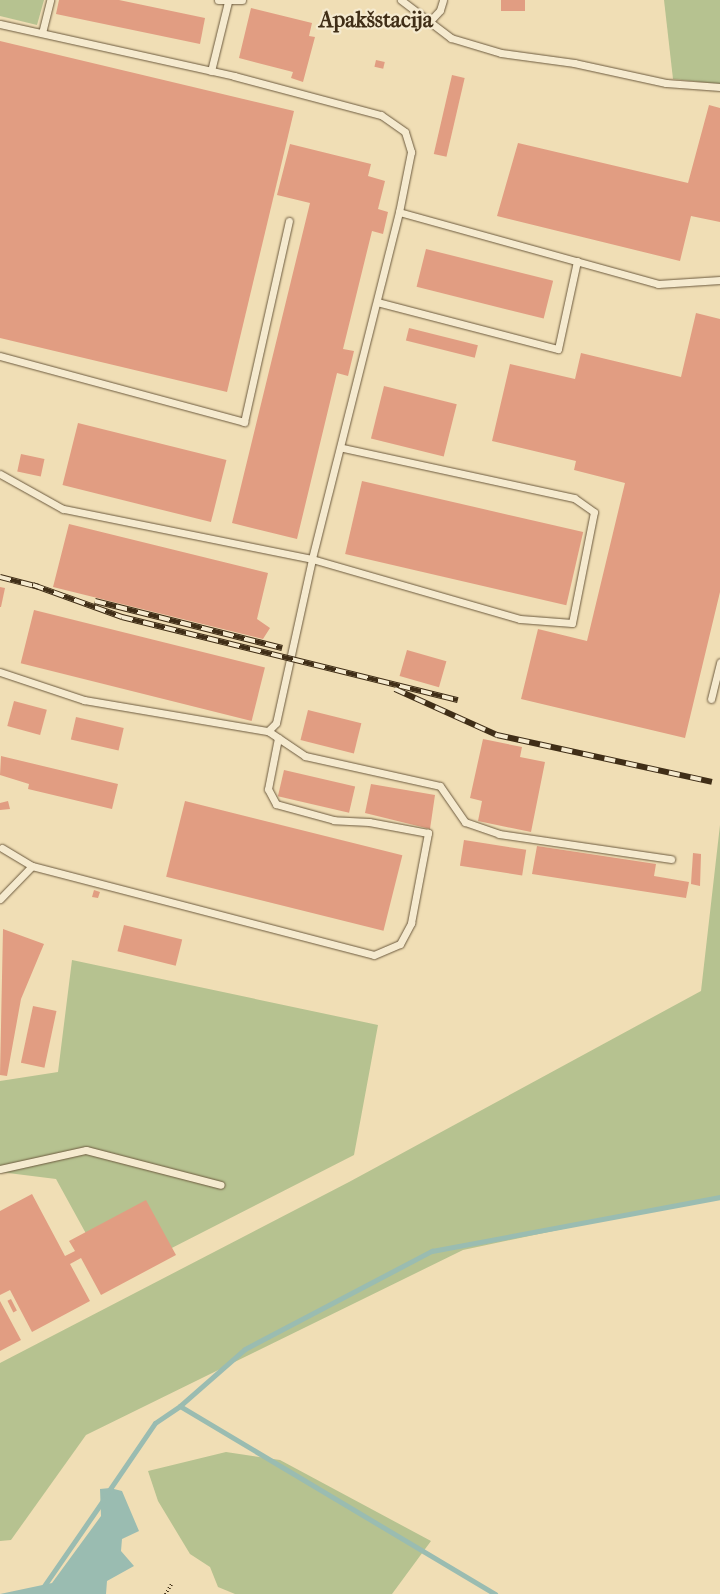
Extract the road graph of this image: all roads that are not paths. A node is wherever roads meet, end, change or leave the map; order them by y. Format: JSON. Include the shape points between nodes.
{"nodes":[{"id":1,"x":50,"y":0,"type":"edge"},
{"id":2,"x":218,"y":0,"type":"edge"},
{"id":3,"x":242,"y":0,"type":"edge"},
{"id":4,"x":401,"y":0,"type":"edge"},
{"id":5,"x":443,"y":0,"type":"edge"},
{"id":6,"x":228,"y":2,"type":"junction"},
{"id":7,"x":429,"y":22,"type":"junction"},
{"id":8,"x":0,"y":24,"type":"edge"},
{"id":9,"x":42,"y":33,"type":"junction"},
{"id":10,"x":211,"y":71,"type":"junction"},
{"id":11,"x":720,"y":87,"type":"edge"},
{"id":12,"x":399,"y":212,"type":"junction"},
{"id":13,"x":289,"y":220,"type":"dead end"},
{"id":14,"x":577,"y":261,"type":"junction"},
{"id":15,"x":720,"y":280,"type":"edge"},
{"id":16,"x":377,"y":302,"type":"junction"},
{"id":17,"x":0,"y":356,"type":"edge"},
{"id":18,"x":342,"y":448,"type":"junction"},
{"id":19,"x":0,"y":474,"type":"edge"},
{"id":20,"x":312,"y":559,"type":"junction"},
{"id":21,"x":720,"y":662,"type":"edge"},
{"id":22,"x":0,"y":672,"type":"edge"},
{"id":23,"x":711,"y":699,"type":"dead end"},
{"id":24,"x":268,"y":731,"type":"junction"},
{"id":25,"x":278,"y":738,"type":"junction"},
{"id":26,"x":0,"y":840,"type":"edge"},
{"id":27,"x":1,"y":849,"type":"edge"},
{"id":28,"x":671,"y":859,"type":"dead end"},
{"id":29,"x":32,"y":866,"type":"junction"},
{"id":30,"x":0,"y":899,"type":"edge"},
{"id":31,"x":0,"y":1169,"type":"edge"},
{"id":32,"x":221,"y":1185,"type":"dead end"}],
"edges":[{"from":1,"to":9,"type":"lane"},
{"from":2,"to":6,"type":"lane"},
{"from":3,"to":6,"type":"lane"},
{"from":4,"to":7,"type":"lane"},
{"from":5,"to":7,"type":"lane","via":[[440,10]]},
{"from":6,"to":10,"type":"lane"},
{"from":7,"to":11,"type":"lane","via":[[451,38],[501,53],[574,64],[666,84]]},
{"from":8,"to":9,"type":"lane"},
{"from":9,"to":10,"type":"lane"},
{"from":10,"to":12,"type":"lane","via":[[381,115],[405,132],[410,152]]},
{"from":12,"to":14,"type":"lane"},
{"from":12,"to":16,"type":"lane"},
{"from":13,"to":17,"type":"lane","via":[[244,422]]},
{"from":14,"to":15,"type":"lane","via":[[658,284]]},
{"from":14,"to":16,"type":"lane","via":[[558,349]]},
{"from":16,"to":18,"type":"lane"},
{"from":18,"to":20,"type":"lane"},
{"from":18,"to":20,"type":"lane","via":[[574,498],[594,512],[572,623],[520,619],[400,587]]},
{"from":19,"to":20,"type":"lane","via":[[63,509]]},
{"from":20,"to":24,"type":"lane","via":[[276,723]]},
{"from":21,"to":23,"type":"lane"},
{"from":22,"to":24,"type":"lane","via":[[84,700]]},
{"from":24,"to":25,"type":"lane"},
{"from":25,"to":28,"type":"lane","via":[[306,756],[440,786],[465,822],[499,834]]},
{"from":25,"to":29,"type":"lane","via":[[268,789],[276,804],[334,820],[369,822],[428,833],[412,923],[400,944],[374,955]]},
{"from":26,"to":27,"type":"lane"},
{"from":27,"to":29,"type":"lane"},
{"from":29,"to":30,"type":"lane"},
{"from":31,"to":32,"type":"lane","via":[[86,1150]]}]}
